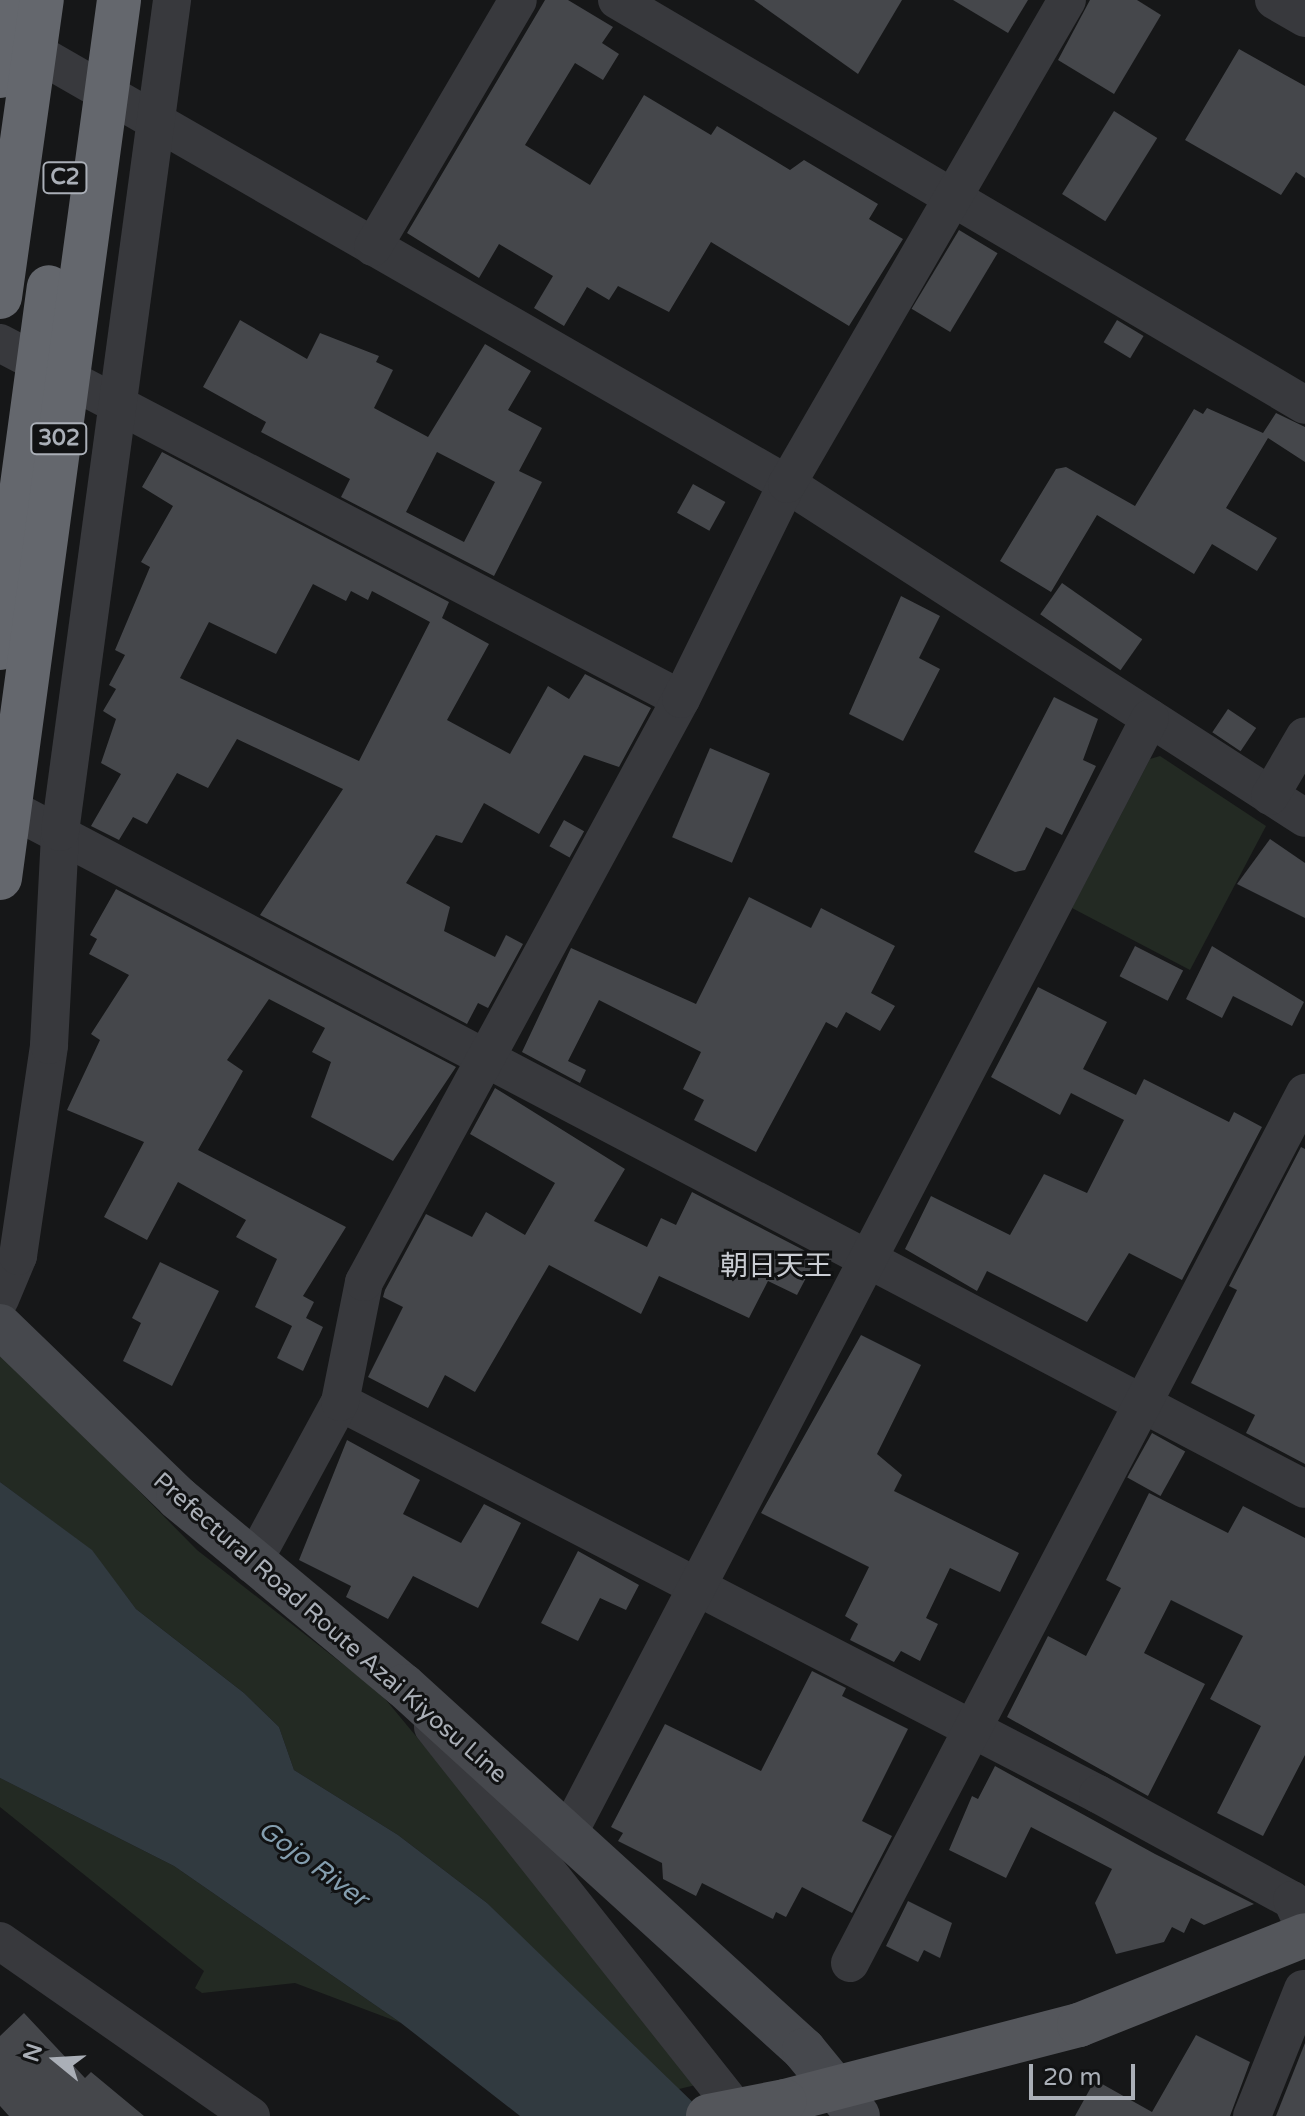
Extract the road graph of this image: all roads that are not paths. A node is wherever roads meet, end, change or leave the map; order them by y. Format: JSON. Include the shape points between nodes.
{"nodes":[{"id":1,"x":11,"y":0,"type":"edge"},
{"id":2,"x":42,"y":0,"type":"edge"},
{"id":3,"x":91,"y":0,"type":"edge"},
{"id":4,"x":104,"y":0,"type":"edge"},
{"id":5,"x":119,"y":0,"type":"edge"},
{"id":6,"x":172,"y":0,"type":"edge"},
{"id":7,"x":518,"y":0,"type":"edge"},
{"id":8,"x":617,"y":0,"type":"edge"},
{"id":9,"x":1067,"y":0,"type":"edge"},
{"id":10,"x":1274,"y":0,"type":"edge"},
{"id":11,"x":1305,"y":18,"type":"edge"},
{"id":12,"x":0,"y":32,"type":"edge"},
{"id":13,"x":0,"y":76,"type":"edge"},
{"id":14,"x":155,"y":121,"type":"junction"},
{"id":15,"x":953,"y":198,"type":"junction"},
{"id":16,"x":373,"y":247,"type":"junction"},
{"id":17,"x":0,"y":297,"type":"edge"},
{"id":18,"x":20,"y":349,"type":"edge"},
{"id":19,"x":1305,"y":405,"type":"edge"},
{"id":20,"x":119,"y":411,"type":"junction"},
{"id":21,"x":787,"y":484,"type":"junction"},
{"id":22,"x":0,"y":648,"type":"edge"},
{"id":23,"x":681,"y":699,"type":"junction"},
{"id":24,"x":1150,"y":718,"type":"junction"},
{"id":25,"x":1305,"y":736,"type":"edge"},
{"id":26,"x":1270,"y":796,"type":"junction"},
{"id":27,"x":0,"y":803,"type":"edge"},
{"id":28,"x":1305,"y":818,"type":"edge"},
{"id":29,"x":60,"y":832,"type":"junction"},
{"id":30,"x":0,"y":878,"type":"edge"},
{"id":31,"x":486,"y":1059,"type":"junction"},
{"id":32,"x":1305,"y":1093,"type":"edge"},
{"id":33,"x":868,"y":1261,"type":"junction"},
{"id":34,"x":0,"y":1299,"type":"edge"},
{"id":35,"x":0,"y":1326,"type":"edge"},
{"id":36,"x":340,"y":1402,"type":"junction"},
{"id":37,"x":1144,"y":1405,"type":"junction"},
{"id":38,"x":1305,"y":1489,"type":"edge"},
{"id":39,"x":252,"y":1564,"type":"junction"},
{"id":40,"x":698,"y":1585,"type":"junction"},
{"id":41,"x":404,"y":1686,"type":"junction"},
{"id":42,"x":978,"y":1728,"type":"junction"},
{"id":43,"x":566,"y":1838,"type":"junction"},
{"id":44,"x":1305,"y":1932,"type":"edge"},
{"id":45,"x":0,"y":1941,"type":"edge"},
{"id":46,"x":850,"y":1963,"type":"dead end"},
{"id":47,"x":1304,"y":1980,"type":"edge"},
{"id":48,"x":847,"y":2103,"type":"edge"},
{"id":49,"x":251,"y":2116,"type":"edge"},
{"id":50,"x":708,"y":2116,"type":"edge"},
{"id":51,"x":741,"y":2116,"type":"edge"},
{"id":52,"x":1252,"y":2116,"type":"edge"}],
"edges":[{"from":1,"to":13,"type":"highway","bridge":true},
{"from":2,"to":17,"type":"highway","number":"C2","bridge":true},
{"from":3,"to":18,"type":"highway","number":"C2","bridge":true},
{"from":4,"to":18,"type":"highway","bridge":true},
{"from":5,"to":30,"type":"highway","number":"302","bridge":true},
{"from":6,"to":14,"type":"street"},
{"from":7,"to":16,"type":"street"},
{"from":8,"to":15,"type":"street"},
{"from":9,"to":15,"type":"street"},
{"from":10,"to":11,"type":"street"},
{"from":12,"to":14,"type":"street"},
{"from":14,"to":16,"type":"street"},
{"from":14,"to":20,"type":"street"},
{"from":15,"to":19,"type":"street"},
{"from":15,"to":21,"type":"street"},
{"from":16,"to":21,"type":"street"},
{"from":18,"to":20,"type":"street"},
{"from":18,"to":22,"type":"highway","number":"C2","bridge":true},
{"from":20,"to":23,"type":"street"},
{"from":20,"to":29,"type":"street"},
{"from":21,"to":23,"type":"street"},
{"from":21,"to":24,"type":"street"},
{"from":23,"to":31,"type":"street"},
{"from":24,"to":26,"type":"street"},
{"from":24,"to":33,"type":"street"},
{"from":25,"to":26,"type":"street"},
{"from":26,"to":28,"type":"street"},
{"from":27,"to":29,"type":"street"},
{"from":29,"to":31,"type":"street"},
{"from":29,"to":34,"type":"street","via":[[49,1045],[18,1256]]},
{"from":31,"to":33,"type":"street"},
{"from":31,"to":36,"type":"street","via":[[364,1282]]},
{"from":32,"to":37,"type":"street"},
{"from":33,"to":37,"type":"street"},
{"from":33,"to":40,"type":"street"},
{"from":35,"to":39,"type":"main road","name":"Prefectural Road Route Azai Kiyosu Line"},
{"from":36,"to":39,"type":"street"},
{"from":36,"to":40,"type":"street"},
{"from":37,"to":38,"type":"street"},
{"from":37,"to":42,"type":"street"},
{"from":39,"to":41,"type":"main road","name":"Prefectural Road Route Azai Kiyosu Line"},
{"from":40,"to":42,"type":"street"},
{"from":40,"to":43,"type":"street"},
{"from":41,"to":43,"type":"main road","name":"Prefectural Road Route Azai Kiyosu Line"},
{"from":41,"to":51,"type":"street"},
{"from":42,"to":44,"type":"street","via":[[1292,1900]]},
{"from":42,"to":46,"type":"street"},
{"from":43,"to":48,"type":"main road","name":"Prefectural Road Route Azai Kiyosu Line","via":[[804,2050]]},
{"from":44,"to":48,"type":"main road","via":[[1079,2025]]},
{"from":45,"to":49,"type":"street"},
{"from":47,"to":52,"type":"street"},
{"from":48,"to":50,"type":"main road","bridge":true,"via":[[785,2101]]}]}
